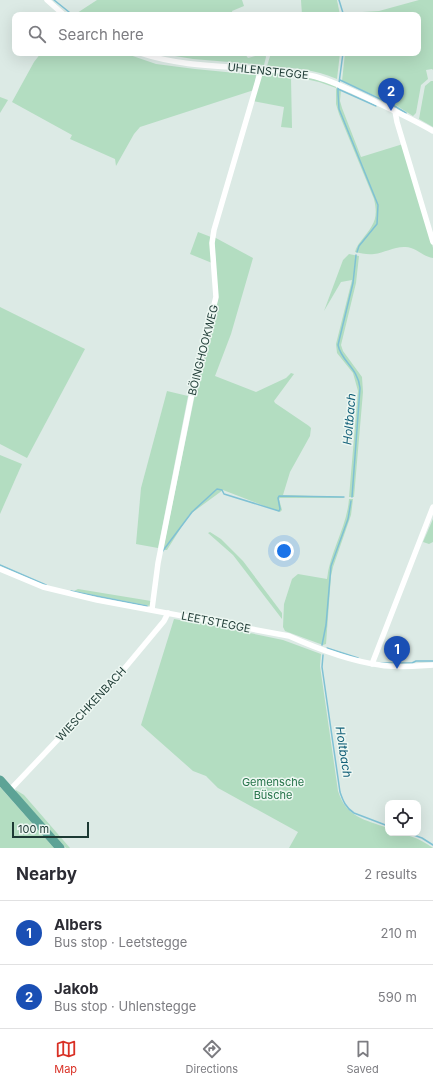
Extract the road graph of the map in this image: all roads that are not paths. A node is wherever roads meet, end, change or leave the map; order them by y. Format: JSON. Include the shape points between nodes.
{"nodes":[{"id":1,"x":47,"y":0,"type":"edge"},
{"id":2,"x":61,"y":12,"type":"edge"},
{"id":3,"x":149,"y":56,"type":"edge"},
{"id":4,"x":261,"y":70,"type":"junction"},
{"id":5,"x":396,"y":111,"type":"junction"},
{"id":6,"x":433,"y":130,"type":"edge"},
{"id":7,"x":433,"y":242,"type":"edge"},
{"id":8,"x":433,"y":507,"type":"edge"},
{"id":9,"x":0,"y":569,"type":"edge"},
{"id":10,"x":152,"y":609,"type":"junction"},
{"id":11,"x":168,"y":613,"type":"junction"},
{"id":12,"x":372,"y":664,"type":"junction"},
{"id":13,"x":433,"y":665,"type":"edge"},
{"id":14,"x":0,"y":780,"type":"edge"},
{"id":15,"x":9,"y":791,"type":"junction"},
{"id":16,"x":60,"y":848,"type":"edge"}],
"edges":[{"from":1,"to":2,"type":"street"},
{"from":3,"to":4,"type":"street","name":"UHLENSTEGGE","via":[[185,63]]},
{"from":4,"to":5,"type":"street","name":"UHLENSTEGGE","via":[[310,75]]},
{"from":4,"to":10,"type":"street","name":"BÖINGHOOKWEG","via":[[214,230],[212,243],[216,297],[191,398],[158,563]]},
{"from":5,"to":6,"type":"street","name":"UHLENSTEGGE"},
{"from":5,"to":7,"type":"street","via":[[397,122]]},
{"from":8,"to":12,"type":"street"},
{"from":9,"to":10,"type":"street","name":"LEETSTEGGE","via":[[43,587],[97,600]]},
{"from":10,"to":11,"type":"street","name":"LEETSTEGGE"},
{"from":11,"to":12,"type":"street","name":"LEETSTEGGE","via":[[289,636],[333,653]]},
{"from":11,"to":15,"type":"street","name":"WIESCHKENBACH","via":[[119,675]]},
{"from":12,"to":13,"type":"street","name":"LEETSTEGGE"},
{"from":14,"to":15,"type":"main road"},
{"from":15,"to":16,"type":"main road"}]}
